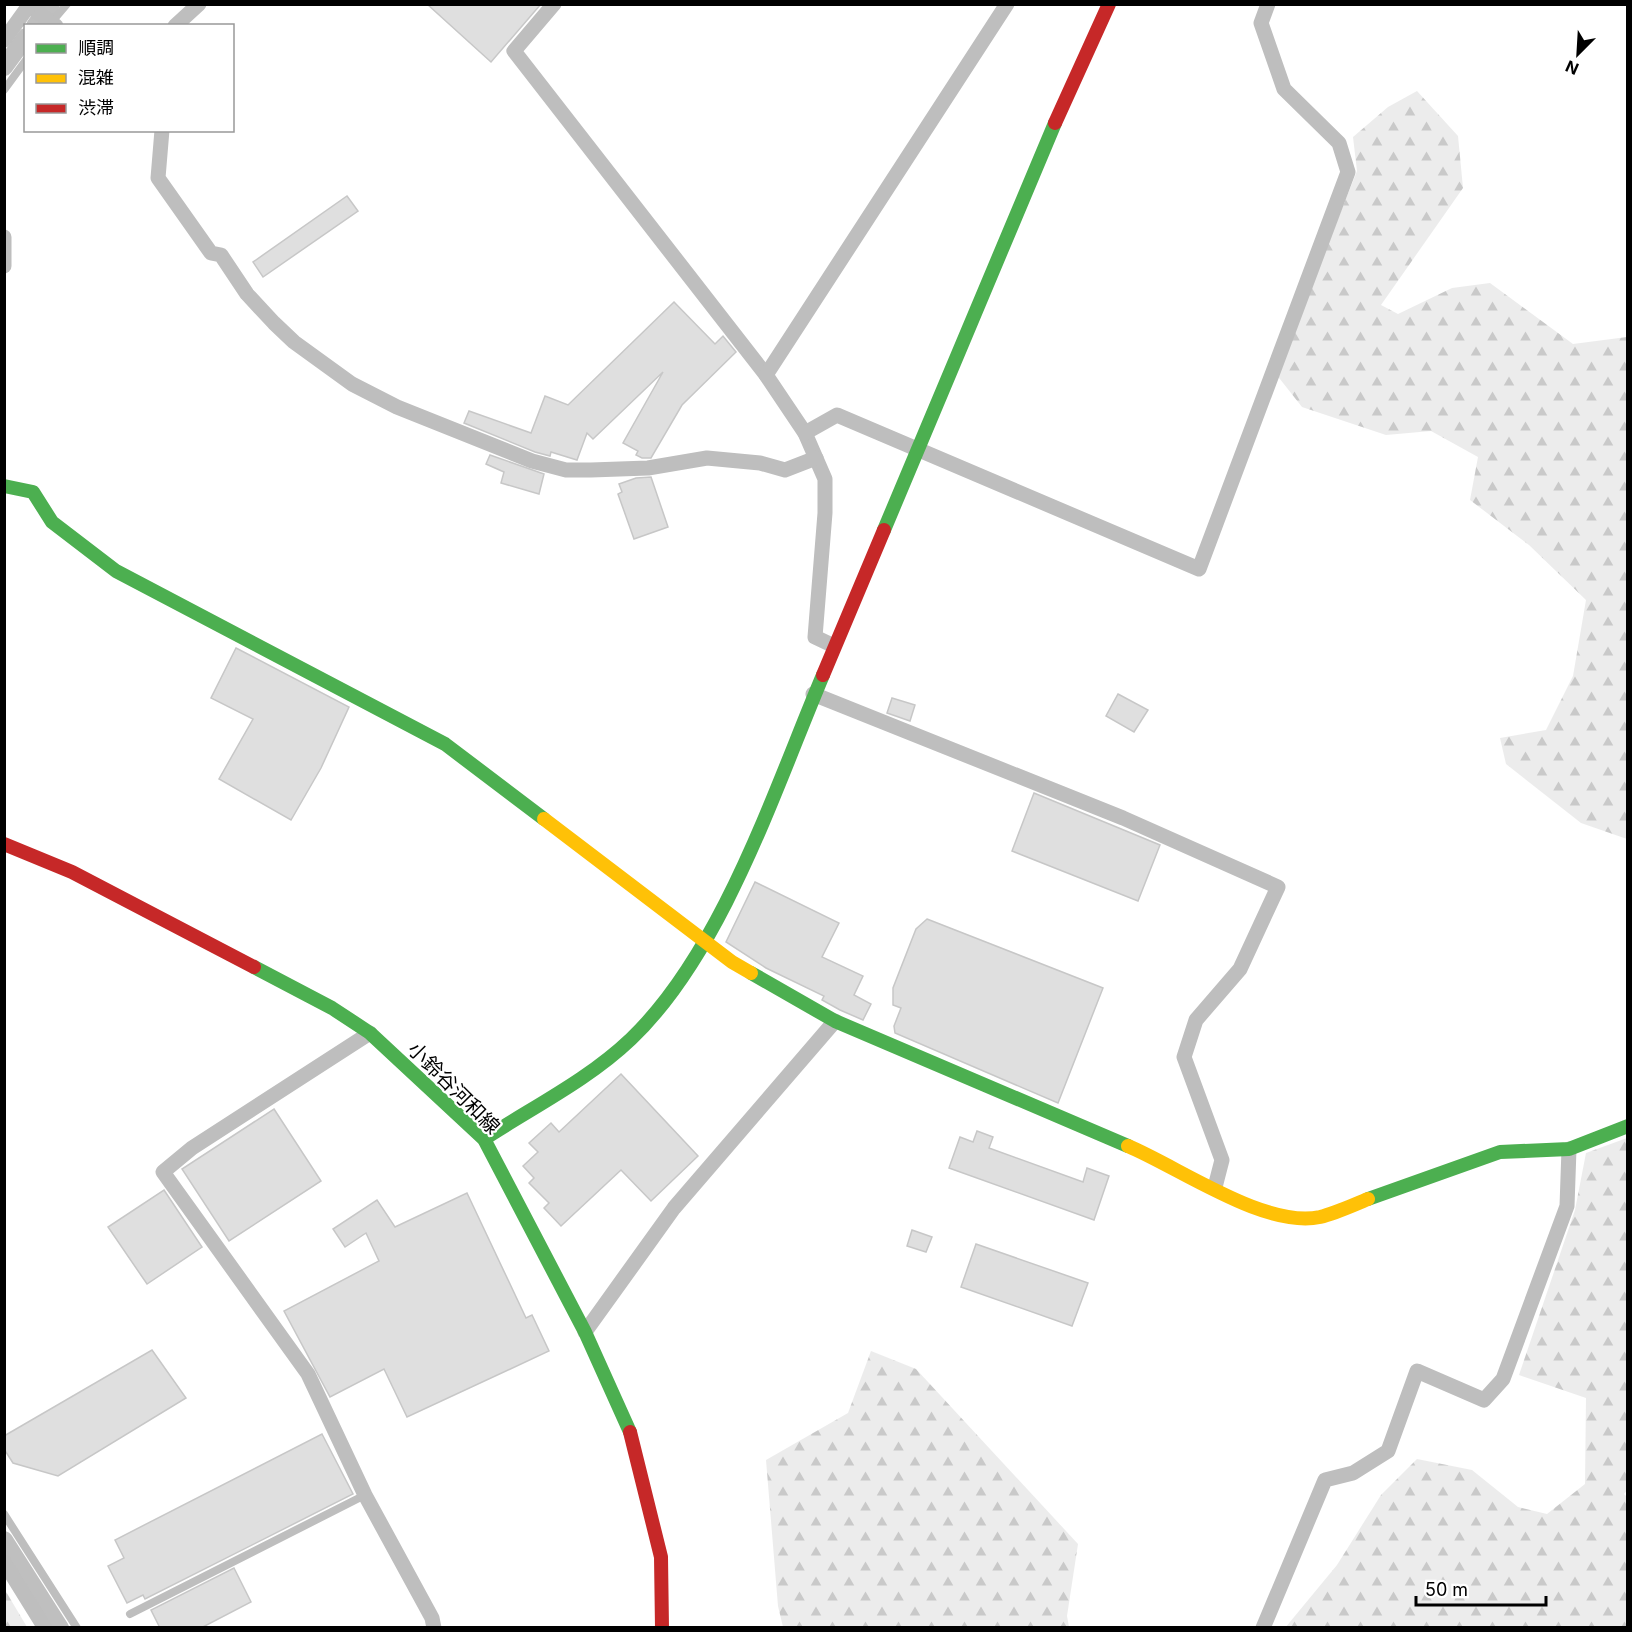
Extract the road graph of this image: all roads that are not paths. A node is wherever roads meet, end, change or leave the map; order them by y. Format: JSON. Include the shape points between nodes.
{"nodes":[{"id":1,"x":67,"y":4,"type":"edge"},
{"id":2,"x":200,"y":4,"type":"edge"},
{"id":3,"x":554,"y":4,"type":"edge"},
{"id":4,"x":1007,"y":4,"type":"edge"},
{"id":5,"x":1109,"y":4,"type":"edge"},
{"id":6,"x":1268,"y":4,"type":"edge"},
{"id":7,"x":29,"y":5,"type":"edge"},
{"id":8,"x":51,"y":24,"type":"edge"},
{"id":9,"x":53,"y":24,"type":"edge"},
{"id":10,"x":177,"y":24,"type":"edge"},
{"id":11,"x":4,"y":40,"type":"edge"},
{"id":12,"x":24,"y":63,"type":"edge"},
{"id":13,"x":4,"y":90,"type":"edge"},
{"id":14,"x":162,"y":132,"type":"edge"},
{"id":15,"x":4,"y":237,"type":"edge"},
{"id":16,"x":4,"y":266,"type":"edge"},
{"id":17,"x":766,"y":375,"type":"junction"},
{"id":18,"x":805,"y":433,"type":"junction"},
{"id":19,"x":917,"y":450,"type":"junction"},
{"id":20,"x":816,"y":458,"type":"junction"},
{"id":21,"x":4,"y":486,"type":"edge"},
{"id":22,"x":834,"y":645,"type":"junction"},
{"id":23,"x":813,"y":694,"type":"junction"},
{"id":24,"x":4,"y":844,"type":"edge"},
{"id":25,"x":704,"y":942,"type":"junction"},
{"id":26,"x":835,"y":1021,"type":"junction"},
{"id":27,"x":370,"y":1033,"type":"junction"},
{"id":28,"x":1628,"y":1126,"type":"edge"},
{"id":29,"x":484,"y":1139,"type":"junction"},
{"id":30,"x":1569,"y":1149,"type":"junction"},
{"id":31,"x":1215,"y":1186,"type":"junction"},
{"id":32,"x":585,"y":1332,"type":"junction"},
{"id":33,"x":365,"y":1495,"type":"junction"},
{"id":34,"x":4,"y":1514,"type":"edge"},
{"id":35,"x":4,"y":1562,"type":"edge"},
{"id":36,"x":130,"y":1614,"type":"dead end"},
{"id":37,"x":45,"y":1628,"type":"edge"},
{"id":38,"x":77,"y":1628,"type":"edge"},
{"id":39,"x":434,"y":1628,"type":"edge"},
{"id":40,"x":662,"y":1628,"type":"edge"},
{"id":41,"x":1263,"y":1628,"type":"edge"}],
"edges":[{"from":1,"to":9,"type":"lane"},
{"from":2,"to":10,"type":"street"},
{"from":3,"to":17,"type":"street","via":[[514,51]]},
{"from":4,"to":17,"type":"street"},
{"from":5,"to":19,"type":"street","via":[[1051,131]]},
{"from":6,"to":19,"type":"street","via":[[1261,23],[1284,88],[1339,143],[1348,172],[1199,569]]},
{"from":7,"to":8,"type":"street"},
{"from":7,"to":11,"type":"street"},
{"from":12,"to":13,"type":"lane"},
{"from":14,"to":20,"type":"street","via":[[158,178],[212,253],[221,255],[247,294],[294,342],[371,395],[490,445],[566,470],[648,468],[707,458],[760,463],[785,470]]},
{"from":15,"to":16,"type":"street"},
{"from":17,"to":18,"type":"street"},
{"from":18,"to":19,"type":"street","via":[[837,415]]},
{"from":18,"to":20,"type":"street"},
{"from":19,"to":22,"type":"street"},
{"from":20,"to":22,"type":"street","via":[[825,478],[825,513],[814,637]]},
{"from":21,"to":25,"type":"street","via":[[33,492],[52,522],[116,571],[445,744]]},
{"from":22,"to":23,"type":"street"},
{"from":23,"to":25,"type":"street","via":[[737,880]]},
{"from":23,"to":31,"type":"street","via":[[1123,818],[1278,887],[1240,969],[1196,1020],[1184,1057],[1222,1160]]},
{"from":24,"to":27,"type":"street","name":"小鈴谷河和線","via":[[72,872],[211,942]]},
{"from":25,"to":26,"type":"street"},
{"from":25,"to":29,"type":"street","via":[[659,1008],[611,1056]]},
{"from":26,"to":31,"type":"street"},
{"from":26,"to":32,"type":"street","via":[[674,1208]]},
{"from":27,"to":29,"type":"street","name":"小鈴谷河和線"},
{"from":27,"to":33,"type":"street","via":[[192,1148],[163,1172],[308,1374]]},
{"from":28,"to":30,"type":"street"},
{"from":29,"to":32,"type":"street","name":"小鈴谷河和線"},
{"from":30,"to":31,"type":"street","via":[[1500,1152],[1319,1217],[1280,1217],[1254,1208]]},
{"from":30,"to":41,"type":"street","via":[[1567,1206],[1503,1379],[1484,1400],[1417,1371],[1388,1451],[1353,1473],[1325,1480]]},
{"from":32,"to":40,"type":"street","name":"小鈴谷河和線","via":[[630,1433],[649,1504],[660,1557]]},
{"from":33,"to":36,"type":"lane"},
{"from":33,"to":39,"type":"street"},
{"from":34,"to":38,"type":"lane"},
{"from":35,"to":37,"type":"street"}]}
